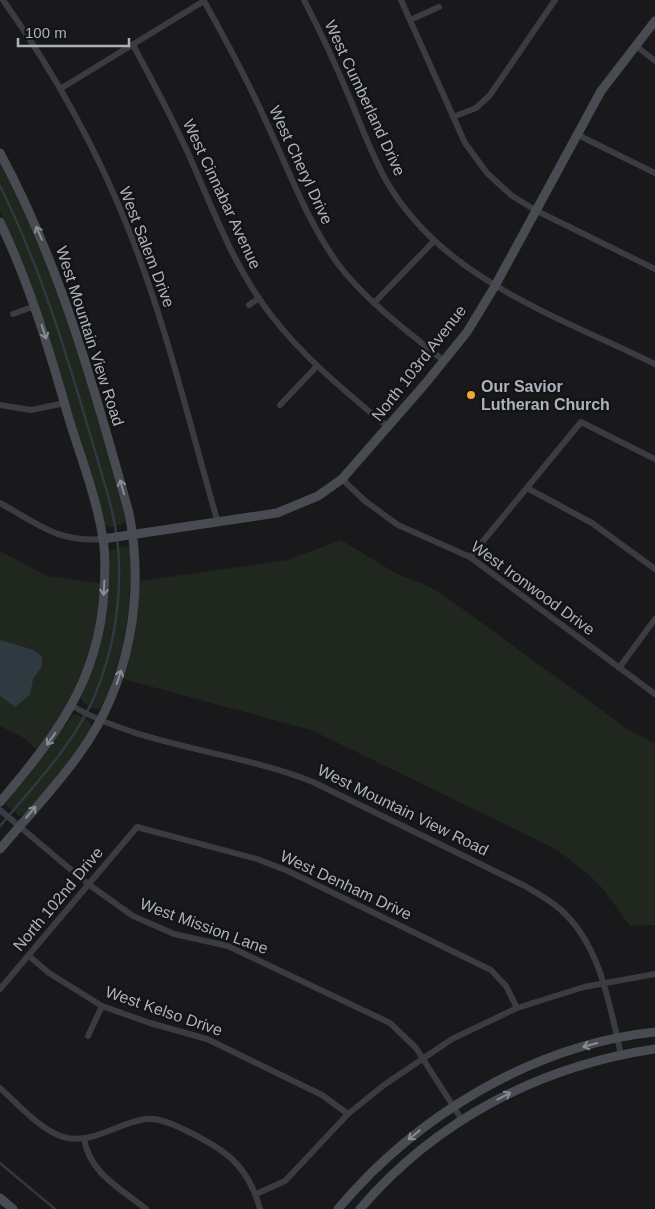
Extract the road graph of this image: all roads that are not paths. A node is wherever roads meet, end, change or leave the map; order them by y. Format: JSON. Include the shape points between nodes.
{"nodes":[{"id":1,"x":3,"y":0,"type":"edge"},
{"id":2,"x":304,"y":0,"type":"edge"},
{"id":3,"x":401,"y":0,"type":"edge"},
{"id":4,"x":554,"y":0,"type":"edge"},
{"id":5,"x":204,"y":1,"type":"edge"},
{"id":6,"x":439,"y":7,"type":"dead end"},
{"id":7,"x":410,"y":20,"type":"junction"},
{"id":8,"x":655,"y":21,"type":"edge"},
{"id":9,"x":133,"y":44,"type":"junction"},
{"id":10,"x":635,"y":45,"type":"junction"},
{"id":11,"x":655,"y":61,"type":"edge"},
{"id":12,"x":60,"y":89,"type":"junction"},
{"id":13,"x":453,"y":117,"type":"junction"},
{"id":14,"x":576,"y":134,"type":"junction"},
{"id":15,"x":0,"y":152,"type":"edge"},
{"id":16,"x":655,"y":173,"type":"edge"},
{"id":17,"x":536,"y":210,"type":"junction"},
{"id":18,"x":0,"y":222,"type":"edge"},
{"id":19,"x":434,"y":241,"type":"junction"},
{"id":20,"x":655,"y":269,"type":"edge"},
{"id":21,"x":495,"y":286,"type":"junction"},
{"id":22,"x":258,"y":298,"type":"junction"},
{"id":23,"x":374,"y":303,"type":"junction"},
{"id":24,"x":249,"y":305,"type":"dead end"},
{"id":25,"x":35,"y":306,"type":"junction"},
{"id":26,"x":13,"y":314,"type":"dead end"},
{"id":27,"x":444,"y":362,"type":"junction"},
{"id":28,"x":655,"y":364,"type":"edge"},
{"id":29,"x":317,"y":366,"type":"junction"},
{"id":30,"x":65,"y":403,"type":"junction"},
{"id":31,"x":0,"y":405,"type":"edge"},
{"id":32,"x":280,"y":405,"type":"dead end"},
{"id":33,"x":388,"y":427,"type":"junction"},
{"id":34,"x":655,"y":459,"type":"edge"},
{"id":35,"x":342,"y":479,"type":"junction"},
{"id":36,"x":527,"y":488,"type":"junction"},
{"id":37,"x":0,"y":503,"type":"edge"},
{"id":38,"x":218,"y":523,"type":"junction"},
{"id":39,"x":133,"y":534,"type":"junction"},
{"id":40,"x":103,"y":539,"type":"junction"},
{"id":41,"x":470,"y":557,"type":"junction"},
{"id":42,"x":655,"y":569,"type":"edge"},
{"id":43,"x":655,"y":619,"type":"edge"},
{"id":44,"x":619,"y":668,"type":"junction"},
{"id":45,"x":655,"y":694,"type":"edge"},
{"id":46,"x":72,"y":706,"type":"junction"},
{"id":47,"x":100,"y":721,"type":"junction"},
{"id":48,"x":0,"y":802,"type":"edge"},
{"id":49,"x":0,"y":810,"type":"edge"},
{"id":50,"x":19,"y":826,"type":"junction"},
{"id":51,"x":137,"y":827,"type":"joint"},
{"id":52,"x":0,"y":849,"type":"edge"},
{"id":53,"x":88,"y":884,"type":"junction"},
{"id":54,"x":29,"y":956,"type":"junction"},
{"id":55,"x":655,"y":974,"type":"edge"},
{"id":56,"x":604,"y":983,"type":"junction"},
{"id":57,"x":0,"y":989,"type":"edge"},
{"id":58,"x":102,"y":1006,"type":"junction"},
{"id":59,"x":517,"y":1008,"type":"junction"},
{"id":60,"x":655,"y":1032,"type":"edge"},
{"id":61,"x":88,"y":1036,"type":"dead end"},
{"id":62,"x":617,"y":1038,"type":"junction"},
{"id":63,"x":655,"y":1049,"type":"edge"},
{"id":64,"x":621,"y":1054,"type":"junction"},
{"id":65,"x":423,"y":1058,"type":"junction"},
{"id":66,"x":0,"y":1088,"type":"edge"},
{"id":67,"x":454,"y":1107,"type":"junction"},
{"id":68,"x":348,"y":1114,"type":"junction"},
{"id":69,"x":462,"y":1120,"type":"junction"},
{"id":70,"x":84,"y":1138,"type":"junction"},
{"id":71,"x":256,"y":1194,"type":"junction"},
{"id":72,"x":0,"y":1198,"type":"edge"},
{"id":73,"x":13,"y":1209,"type":"edge"},
{"id":74,"x":146,"y":1209,"type":"edge"},
{"id":75,"x":260,"y":1209,"type":"edge"},
{"id":76,"x":338,"y":1209,"type":"edge"},
{"id":77,"x":360,"y":1209,"type":"edge"}],
"edges":[{"from":1,"to":12,"type":"street","name":"West Salem Drive"},
{"from":2,"to":19,"type":"street","name":"West Cumberland Drive","via":[[331,54],[379,167],[404,209]]},
{"from":3,"to":7,"type":"street"},
{"from":4,"to":13,"type":"street","via":[[490,96],[476,108]]},
{"from":5,"to":9,"type":"street"},
{"from":5,"to":23,"type":"street","name":"West Cheryl Drive","via":[[252,92],[312,224],[339,264]]},
{"from":6,"to":7,"type":"street"},
{"from":7,"to":13,"type":"street"},
{"from":8,"to":10,"type":"street","name":"North 103rd Avenue"},
{"from":9,"to":12,"type":"street"},
{"from":9,"to":22,"type":"street","name":"West Cinnabar Avenue","via":[[182,140],[228,245]]},
{"from":10,"to":11,"type":"street"},
{"from":10,"to":14,"type":"street","name":"North 103rd Avenue","via":[[601,91]]},
{"from":12,"to":38,"type":"street","name":"West Salem Drive","via":[[130,231],[167,343]]},
{"from":13,"to":17,"type":"street","via":[[468,148],[487,174],[511,195]]},
{"from":14,"to":16,"type":"street"},
{"from":14,"to":17,"type":"street","name":"North 103rd Avenue"},
{"from":39,"to":15,"type":"street","name":"West Mountain View Road","one_way":true,"via":[[118,472],[63,292]]},
{"from":17,"to":20,"type":"street"},
{"from":17,"to":21,"type":"street","name":"North 103rd Avenue"},
{"from":18,"to":25,"type":"street"},
{"from":19,"to":21,"type":"street","name":"West Cumberland Drive"},
{"from":19,"to":23,"type":"street"},
{"from":21,"to":27,"type":"street","name":"North 103rd Avenue"},
{"from":21,"to":28,"type":"street","name":"West Cumberland Drive"},
{"from":22,"to":24,"type":"street"},
{"from":22,"to":29,"type":"street","name":"West Cinnabar Avenue"},
{"from":23,"to":27,"type":"street","name":"West Cheryl Drive"},
{"from":25,"to":26,"type":"street"},
{"from":25,"to":30,"type":"street","one_way":true},
{"from":27,"to":33,"type":"street","name":"North 103rd Avenue"},
{"from":29,"to":32,"type":"street"},
{"from":29,"to":33,"type":"street","name":"West Cinnabar Avenue"},
{"from":30,"to":31,"type":"street","via":[[31,410]]},
{"from":30,"to":40,"type":"street"},
{"from":33,"to":35,"type":"street","name":"North 103rd Avenue"},
{"from":34,"to":36,"type":"street","via":[[581,422]]},
{"from":35,"to":38,"type":"street","name":"North 103rd Avenue","via":[[318,496],[291,508]]},
{"from":35,"to":41,"type":"street","name":"West Ironwood Drive","via":[[398,525]]},
{"from":36,"to":41,"type":"street"},
{"from":36,"to":42,"type":"street","via":[[592,523]]},
{"from":37,"to":40,"type":"street","via":[[64,537]]},
{"from":38,"to":39,"type":"street","name":"North 103rd Avenue"},
{"from":39,"to":40,"type":"street","name":"North 103rd Avenue"},
{"from":47,"to":39,"type":"street","one_way":true,"via":[[116,687],[131,632],[136,581]]},
{"from":40,"to":46,"type":"street","one_way":true,"via":[[104,580],[99,632],[90,666]]},
{"from":41,"to":44,"type":"street","name":"West Ironwood Drive"},
{"from":43,"to":44,"type":"street"},
{"from":44,"to":45,"type":"street","name":"West Ironwood Drive"},
{"from":46,"to":47,"type":"street","name":"West Mountain View Road"},
{"from":46,"to":48,"type":"street","one_way":true,"via":[[41,753]]},
{"from":50,"to":47,"type":"street","one_way":true,"via":[[71,765]]},
{"from":47,"to":56,"type":"street","name":"West Mountain View Road","via":[[297,776],[525,886],[561,910],[579,930]]},
{"from":49,"to":50,"type":"street","name":"West Mission Lane"},
{"from":50,"to":52,"type":"street"},
{"from":50,"to":53,"type":"street","name":"West Mission Lane"},
{"from":51,"to":53,"type":"street","name":"North 102nd Drive"},
{"from":51,"to":59,"type":"street","name":"West Denham Drive","via":[[256,859],[288,871],[491,970],[506,986]]},
{"from":53,"to":54,"type":"street","name":"North 102nd Drive"},
{"from":53,"to":65,"type":"street","name":"West Mission Lane","via":[[149,924],[174,934],[228,946],[390,1023],[409,1039]]},
{"from":54,"to":57,"type":"street","name":"North 102nd Drive"},
{"from":54,"to":58,"type":"street","name":"West Kelso Drive","via":[[49,973]]},
{"from":55,"to":56,"type":"street"},
{"from":56,"to":59,"type":"street"},
{"from":56,"to":62,"type":"street","name":"West Mountain View Road"},
{"from":58,"to":61,"type":"street"},
{"from":58,"to":68,"type":"street","name":"West Kelso Drive","via":[[150,1024],[207,1038],[322,1095]]},
{"from":59,"to":65,"type":"street","via":[[470,1030]]},
{"from":60,"to":62,"type":"street"},
{"from":62,"to":64,"type":"street","name":"West Mountain View Road"},
{"from":62,"to":67,"type":"street","one_way":true,"via":[[546,1059],[504,1078]]},
{"from":63,"to":64,"type":"street"},
{"from":69,"to":64,"type":"street","one_way":true,"via":[[533,1082]]},
{"from":65,"to":67,"type":"street","name":"West Mission Lane"},
{"from":65,"to":68,"type":"street"},
{"from":66,"to":70,"type":"street","via":[[53,1132],[67,1138]]},
{"from":67,"to":69,"type":"street","name":"West Mission Lane"},
{"from":67,"to":76,"type":"street","one_way":true,"via":[[387,1158]]},
{"from":68,"to":71,"type":"street","via":[[285,1181]]},
{"from":69,"to":77,"type":"street","via":[[395,1172]]},
{"from":70,"to":71,"type":"street","via":[[143,1119],[172,1124],[228,1154],[244,1171]]},
{"from":70,"to":74,"type":"street","via":[[88,1156],[96,1169]]},
{"from":71,"to":75,"type":"street"},
{"from":72,"to":73,"type":"street"}]}
